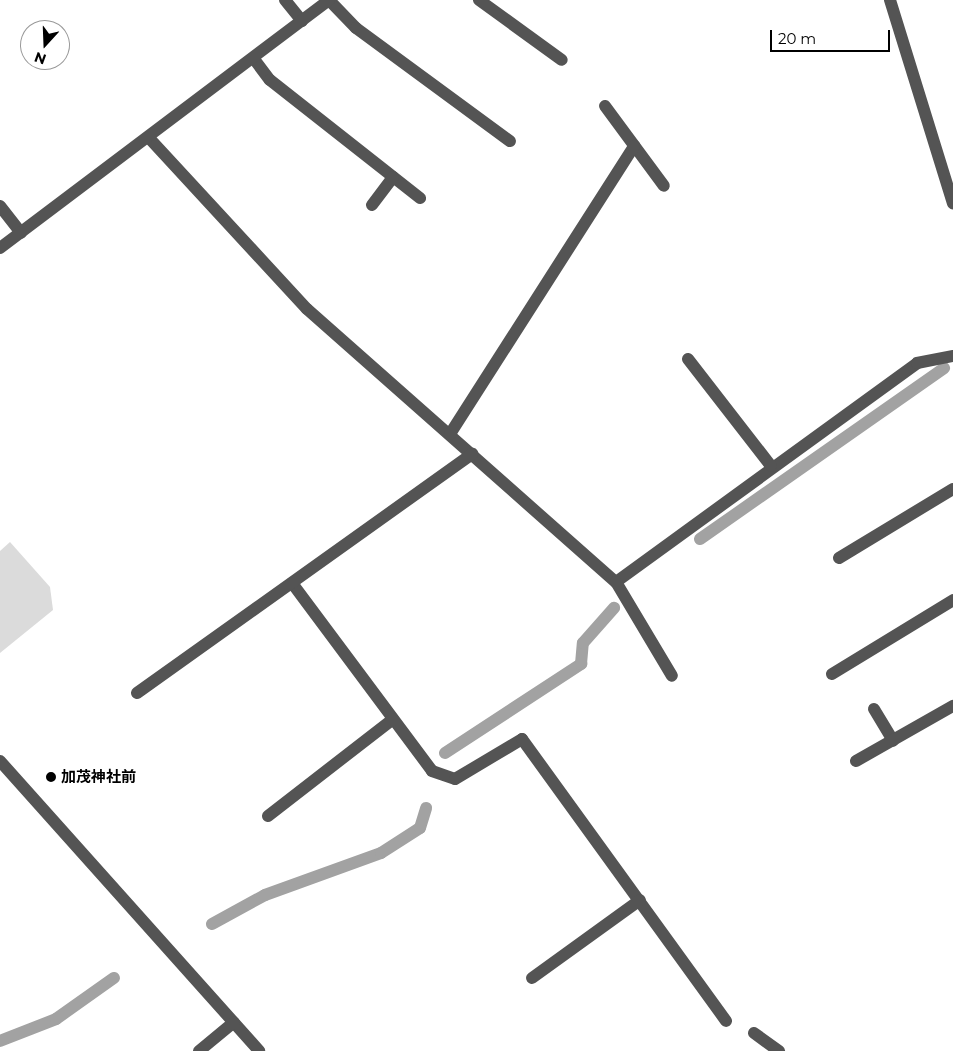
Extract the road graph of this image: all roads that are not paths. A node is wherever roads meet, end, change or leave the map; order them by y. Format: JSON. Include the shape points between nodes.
{"nodes":[{"id":1,"x":284,"y":0,"type":"edge"},
{"id":2,"x":329,"y":0,"type":"edge"},
{"id":3,"x":479,"y":0,"type":"edge"},
{"id":4,"x":890,"y":0,"type":"edge"},
{"id":5,"x":302,"y":21,"type":"junction"},
{"id":6,"x":254,"y":58,"type":"junction"},
{"id":7,"x":562,"y":60,"type":"dead end"},
{"id":8,"x":605,"y":106,"type":"dead end"},
{"id":9,"x":150,"y":139,"type":"junction"},
{"id":10,"x":510,"y":141,"type":"dead end"},
{"id":11,"x":634,"y":146,"type":"junction"},
{"id":12,"x":392,"y":177,"type":"junction"},
{"id":13,"x":664,"y":186,"type":"dead end"},
{"id":14,"x":420,"y":198,"type":"dead end"},
{"id":15,"x":953,"y":202,"type":"edge"},
{"id":16,"x":372,"y":205,"type":"dead end"},
{"id":17,"x":0,"y":206,"type":"edge"},
{"id":18,"x":21,"y":233,"type":"junction"},
{"id":19,"x":0,"y":248,"type":"edge"},
{"id":20,"x":953,"y":356,"type":"edge"},
{"id":21,"x":688,"y":359,"type":"dead end"},
{"id":22,"x":450,"y":434,"type":"junction"},
{"id":23,"x":472,"y":454,"type":"junction"},
{"id":24,"x":771,"y":466,"type":"junction"},
{"id":25,"x":953,"y":489,"type":"edge"},
{"id":26,"x":839,"y":558,"type":"dead end"},
{"id":27,"x":616,"y":582,"type":"junction"},
{"id":28,"x":292,"y":583,"type":"junction"},
{"id":29,"x":953,"y":600,"type":"edge"},
{"id":30,"x":832,"y":674,"type":"dead end"},
{"id":31,"x":672,"y":676,"type":"dead end"},
{"id":32,"x":137,"y":693,"type":"dead end"},
{"id":33,"x":953,"y":706,"type":"edge"},
{"id":34,"x":874,"y":709,"type":"dead end"},
{"id":35,"x":393,"y":719,"type":"junction"},
{"id":36,"x":892,"y":741,"type":"junction"},
{"id":37,"x":0,"y":761,"type":"edge"},
{"id":38,"x":856,"y":761,"type":"dead end"},
{"id":39,"x":268,"y":816,"type":"dead end"},
{"id":40,"x":640,"y":900,"type":"junction"},
{"id":41,"x":532,"y":978,"type":"dead end"},
{"id":42,"x":726,"y":1021,"type":"dead end"},
{"id":43,"x":234,"y":1022,"type":"junction"},
{"id":44,"x":754,"y":1033,"type":"dead end"},
{"id":45,"x":200,"y":1051,"type":"edge"},
{"id":46,"x":260,"y":1051,"type":"edge"},
{"id":47,"x":779,"y":1051,"type":"edge"}],
"edges":[{"from":1,"to":5,"type":"street"},
{"from":2,"to":5,"type":"street"},
{"from":2,"to":10,"type":"street","via":[[356,28]]},
{"from":3,"to":7,"type":"street"},
{"from":4,"to":15,"type":"street"},
{"from":5,"to":6,"type":"street"},
{"from":6,"to":9,"type":"street"},
{"from":6,"to":12,"type":"street","via":[[270,80]]},
{"from":8,"to":11,"type":"street"},
{"from":9,"to":18,"type":"street"},
{"from":9,"to":22,"type":"street","via":[[307,309]]},
{"from":11,"to":13,"type":"street"},
{"from":11,"to":22,"type":"street"},
{"from":12,"to":14,"type":"street"},
{"from":12,"to":16,"type":"street"},
{"from":17,"to":18,"type":"street"},
{"from":18,"to":19,"type":"street"},
{"from":20,"to":24,"type":"street","via":[[917,363]]},
{"from":21,"to":24,"type":"street"},
{"from":22,"to":23,"type":"street"},
{"from":23,"to":27,"type":"street"},
{"from":23,"to":28,"type":"street"},
{"from":24,"to":27,"type":"street"},
{"from":25,"to":26,"type":"street"},
{"from":27,"to":31,"type":"street"},
{"from":28,"to":32,"type":"street"},
{"from":28,"to":35,"type":"street"},
{"from":29,"to":30,"type":"street"},
{"from":33,"to":36,"type":"street"},
{"from":34,"to":36,"type":"street"},
{"from":35,"to":39,"type":"street"},
{"from":35,"to":40,"type":"street","via":[[432,771],[455,779],[522,739]]},
{"from":36,"to":38,"type":"street"},
{"from":37,"to":43,"type":"street"},
{"from":40,"to":41,"type":"street"},
{"from":40,"to":42,"type":"street"},
{"from":43,"to":45,"type":"street"},
{"from":43,"to":46,"type":"street"},
{"from":44,"to":47,"type":"street"}]}
